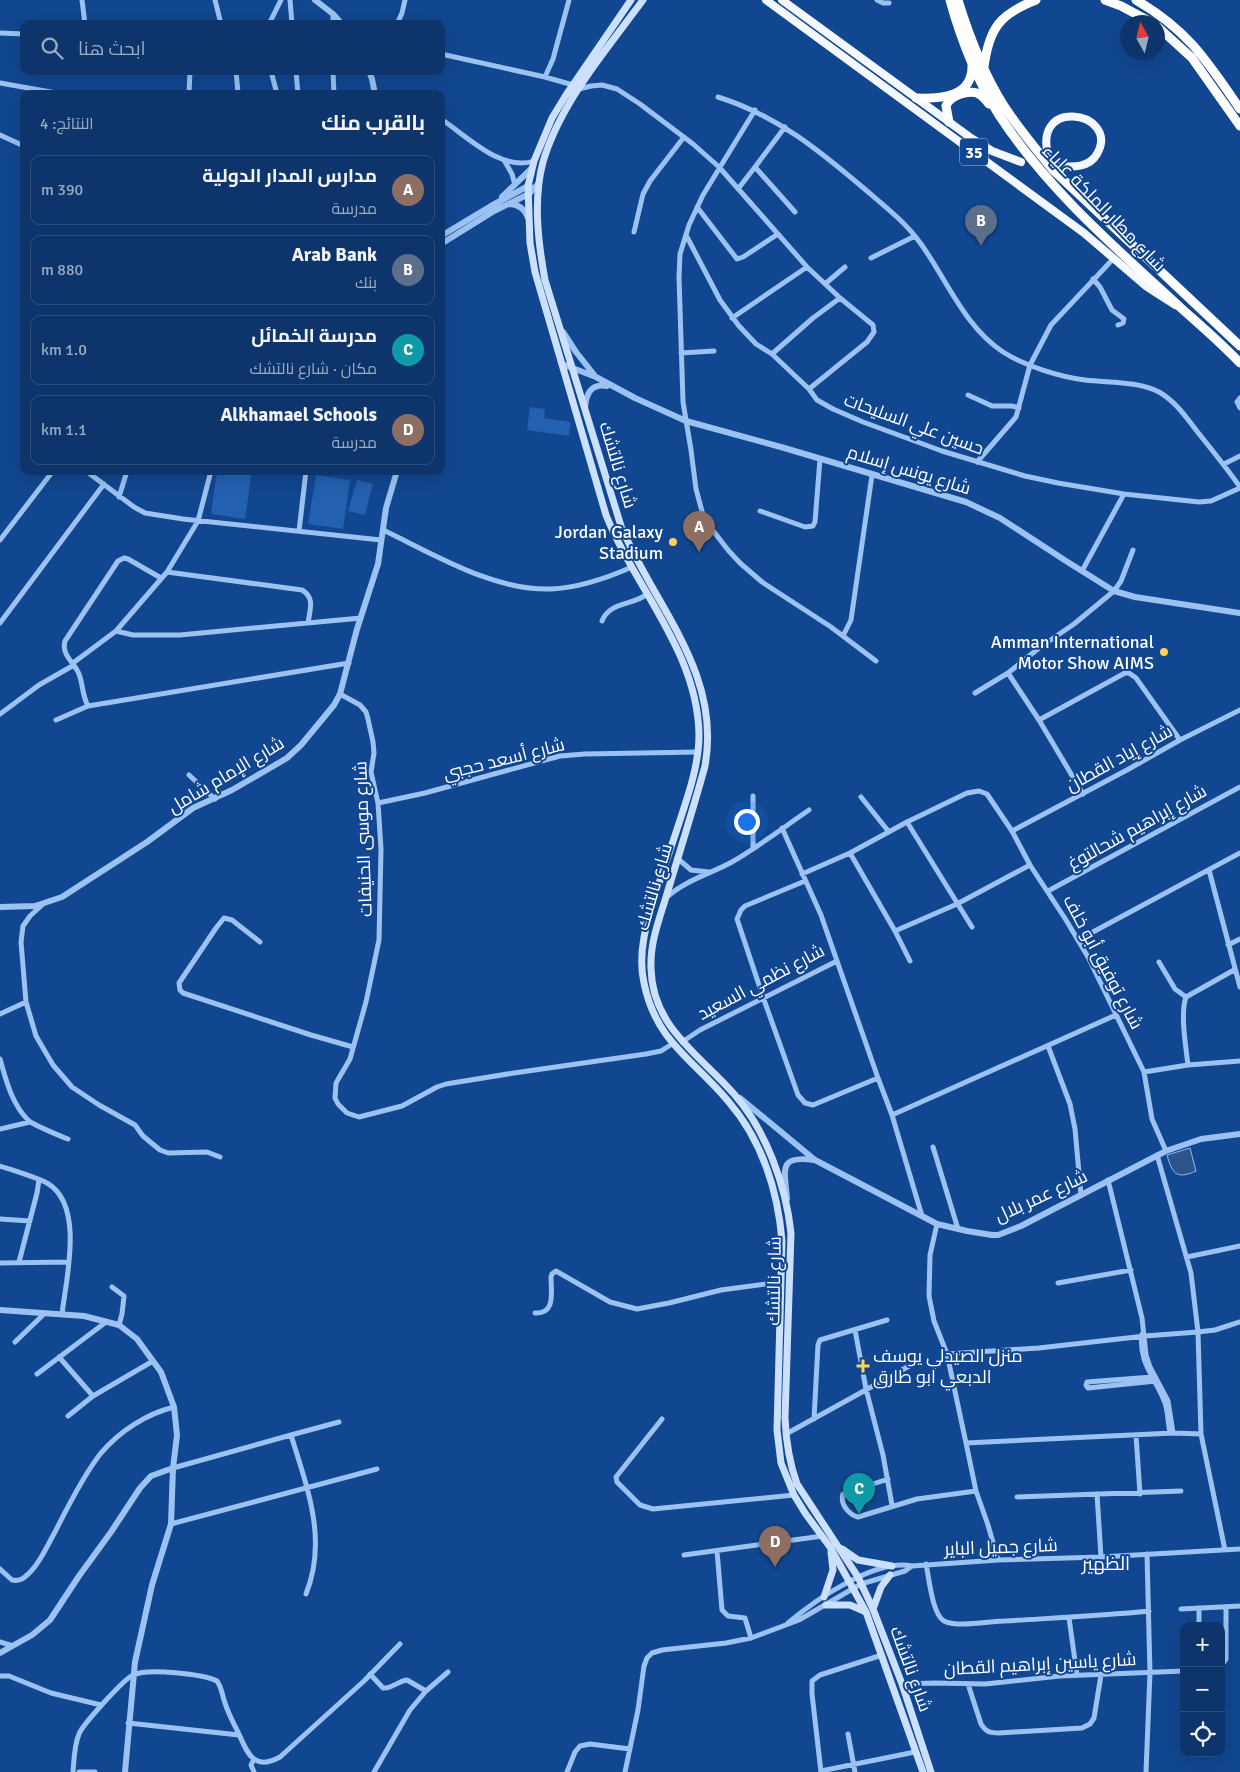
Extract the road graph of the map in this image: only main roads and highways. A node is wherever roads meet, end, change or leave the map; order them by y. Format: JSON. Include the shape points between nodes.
{"nodes":[{"id":1,"x":631,"y":0,"type":"edge"},
{"id":2,"x":643,"y":0,"type":"edge"},
{"id":3,"x":766,"y":0,"type":"edge"},
{"id":4,"x":782,"y":0,"type":"edge"},
{"id":5,"x":950,"y":0,"type":"edge"},
{"id":6,"x":958,"y":0,"type":"edge"},
{"id":7,"x":1036,"y":0,"type":"edge"},
{"id":8,"x":1104,"y":0,"type":"edge"},
{"id":9,"x":1136,"y":0,"type":"edge"},
{"id":10,"x":1138,"y":15,"type":"edge"},
{"id":11,"x":1165,"y":33,"type":"edge"},
{"id":12,"x":972,"y":62,"type":"junction"},
{"id":13,"x":984,"y":67,"type":"junction"},
{"id":14,"x":575,"y":87,"type":"junction"},
{"id":15,"x":916,"y":98,"type":"junction"},
{"id":16,"x":1240,"y":109,"type":"edge"},
{"id":17,"x":999,"y":115,"type":"junction"},
{"id":18,"x":949,"y":122,"type":"junction"},
{"id":19,"x":1240,"y":126,"type":"edge"},
{"id":20,"x":1021,"y":162,"type":"dead end"},
{"id":21,"x":1056,"y":168,"type":"junction"},
{"id":22,"x":534,"y":189,"type":"junction"},
{"id":23,"x":1181,"y":308,"type":"junction"},
{"id":24,"x":1240,"y":346,"type":"edge"},
{"id":25,"x":1240,"y":362,"type":"edge"},
{"id":26,"x":674,"y":840,"type":"junction"},
{"id":27,"x":682,"y":842,"type":"junction"},
{"id":28,"x":830,"y":1547,"type":"junction"},
{"id":29,"x":838,"y":1547,"type":"junction"},
{"id":30,"x":892,"y":1566,"type":"road end"},
{"id":31,"x":890,"y":1575,"type":"road end"},
{"id":32,"x":869,"y":1610,"type":"junction"},
{"id":33,"x":922,"y":1772,"type":"edge"},
{"id":34,"x":931,"y":1772,"type":"edge"}],
"edges":[{"from":1,"to":14,"type":"main road","name":"شارع نالتشك"},
{"from":2,"to":14,"type":"main road","name":"شارع نالتشك"},
{"from":3,"to":23,"type":"highway","number":"35","via":[[1035,197],[1147,287]]},
{"from":4,"to":15,"type":"highway","number":"35"},
{"from":5,"to":12,"type":"highway","name":"شارع مطار الملكة علياء"},
{"from":6,"to":13,"type":"highway","name":"شارع مطار الملكة علياء"},
{"from":7,"to":13,"type":"highway","via":[[1015,10],[995,27],[988,42]]},
{"from":8,"to":10,"type":"highway"},
{"from":9,"to":16,"type":"highway","via":[[1188,38]]},
{"from":11,"to":19,"type":"highway","via":[[1192,58]]},
{"from":12,"to":15,"type":"highway","via":[[971,79],[964,88],[939,98]]},
{"from":12,"to":17,"type":"highway","name":"شارع مطار الملكة علياء"},
{"from":13,"to":21,"type":"highway","name":"شارع مطار الملكة علياء","via":[[1003,105],[1030,142]]},
{"from":14,"to":22,"type":"main road","name":"شارع نالتشك"},
{"from":14,"to":22,"type":"main road","name":"شارع نالتشك","via":[[552,118],[533,164]]},
{"from":15,"to":18,"type":"highway","number":"35"},
{"from":17,"to":18,"type":"highway","via":[[982,96],[968,93],[951,98],[946,104]]},
{"from":17,"to":23,"type":"highway","name":"شارع مطار الملكة علياء","number":"35","via":[[1059,190]]},
{"from":18,"to":20,"type":"highway","number":"35","via":[[987,148]]},
{"from":21,"to":21,"type":"highway","via":[[1046,146],[1050,127],[1059,119],[1071,116],[1095,125],[1100,136],[1100,148],[1095,157],[1085,165]]},
{"from":21,"to":24,"type":"highway","name":"شارع مطار الملكة علياء"},
{"from":22,"to":26,"type":"main road","name":"شارع نالتشك","via":[[529,219],[535,272],[606,515],[688,674],[698,720],[698,752]]},
{"from":22,"to":27,"type":"main road","name":"شارع نالتشك","via":[[545,280],[621,526],[695,668],[703,696],[707,753]]},
{"from":23,"to":25,"type":"highway","name":"شارع مطار الملكة علياء","number":"35"},
{"from":26,"to":27,"type":"main road"},
{"from":26,"to":28,"type":"main road","name":"شارع نالتشك","via":[[648,919],[643,943],[644,983],[662,1032],[730,1102],[750,1132],[774,1189],[782,1241],[778,1443],[783,1471],[794,1494]]},
{"from":27,"to":29,"type":"main road","name":"شارع نالتشك","via":[[653,944],[651,974],[655,994],[671,1028],[734,1094],[758,1128],[780,1179],[791,1233],[788,1455],[797,1484]]},
{"from":28,"to":32,"type":"main road","name":"شارع نالتشك"},
{"from":28,"to":32,"type":"main road","via":[[833,1570],[825,1601]]},
{"from":29,"to":30,"type":"main road","via":[[858,1560]]},
{"from":29,"to":32,"type":"main road","name":"شارع نالتشك","via":[[859,1581]]},
{"from":31,"to":32,"type":"main road"},
{"from":32,"to":33,"type":"main road","name":"شارع نالتشك"},
{"from":32,"to":34,"type":"main road","name":"شارع نالتشك","via":[[902,1684]]}]}
